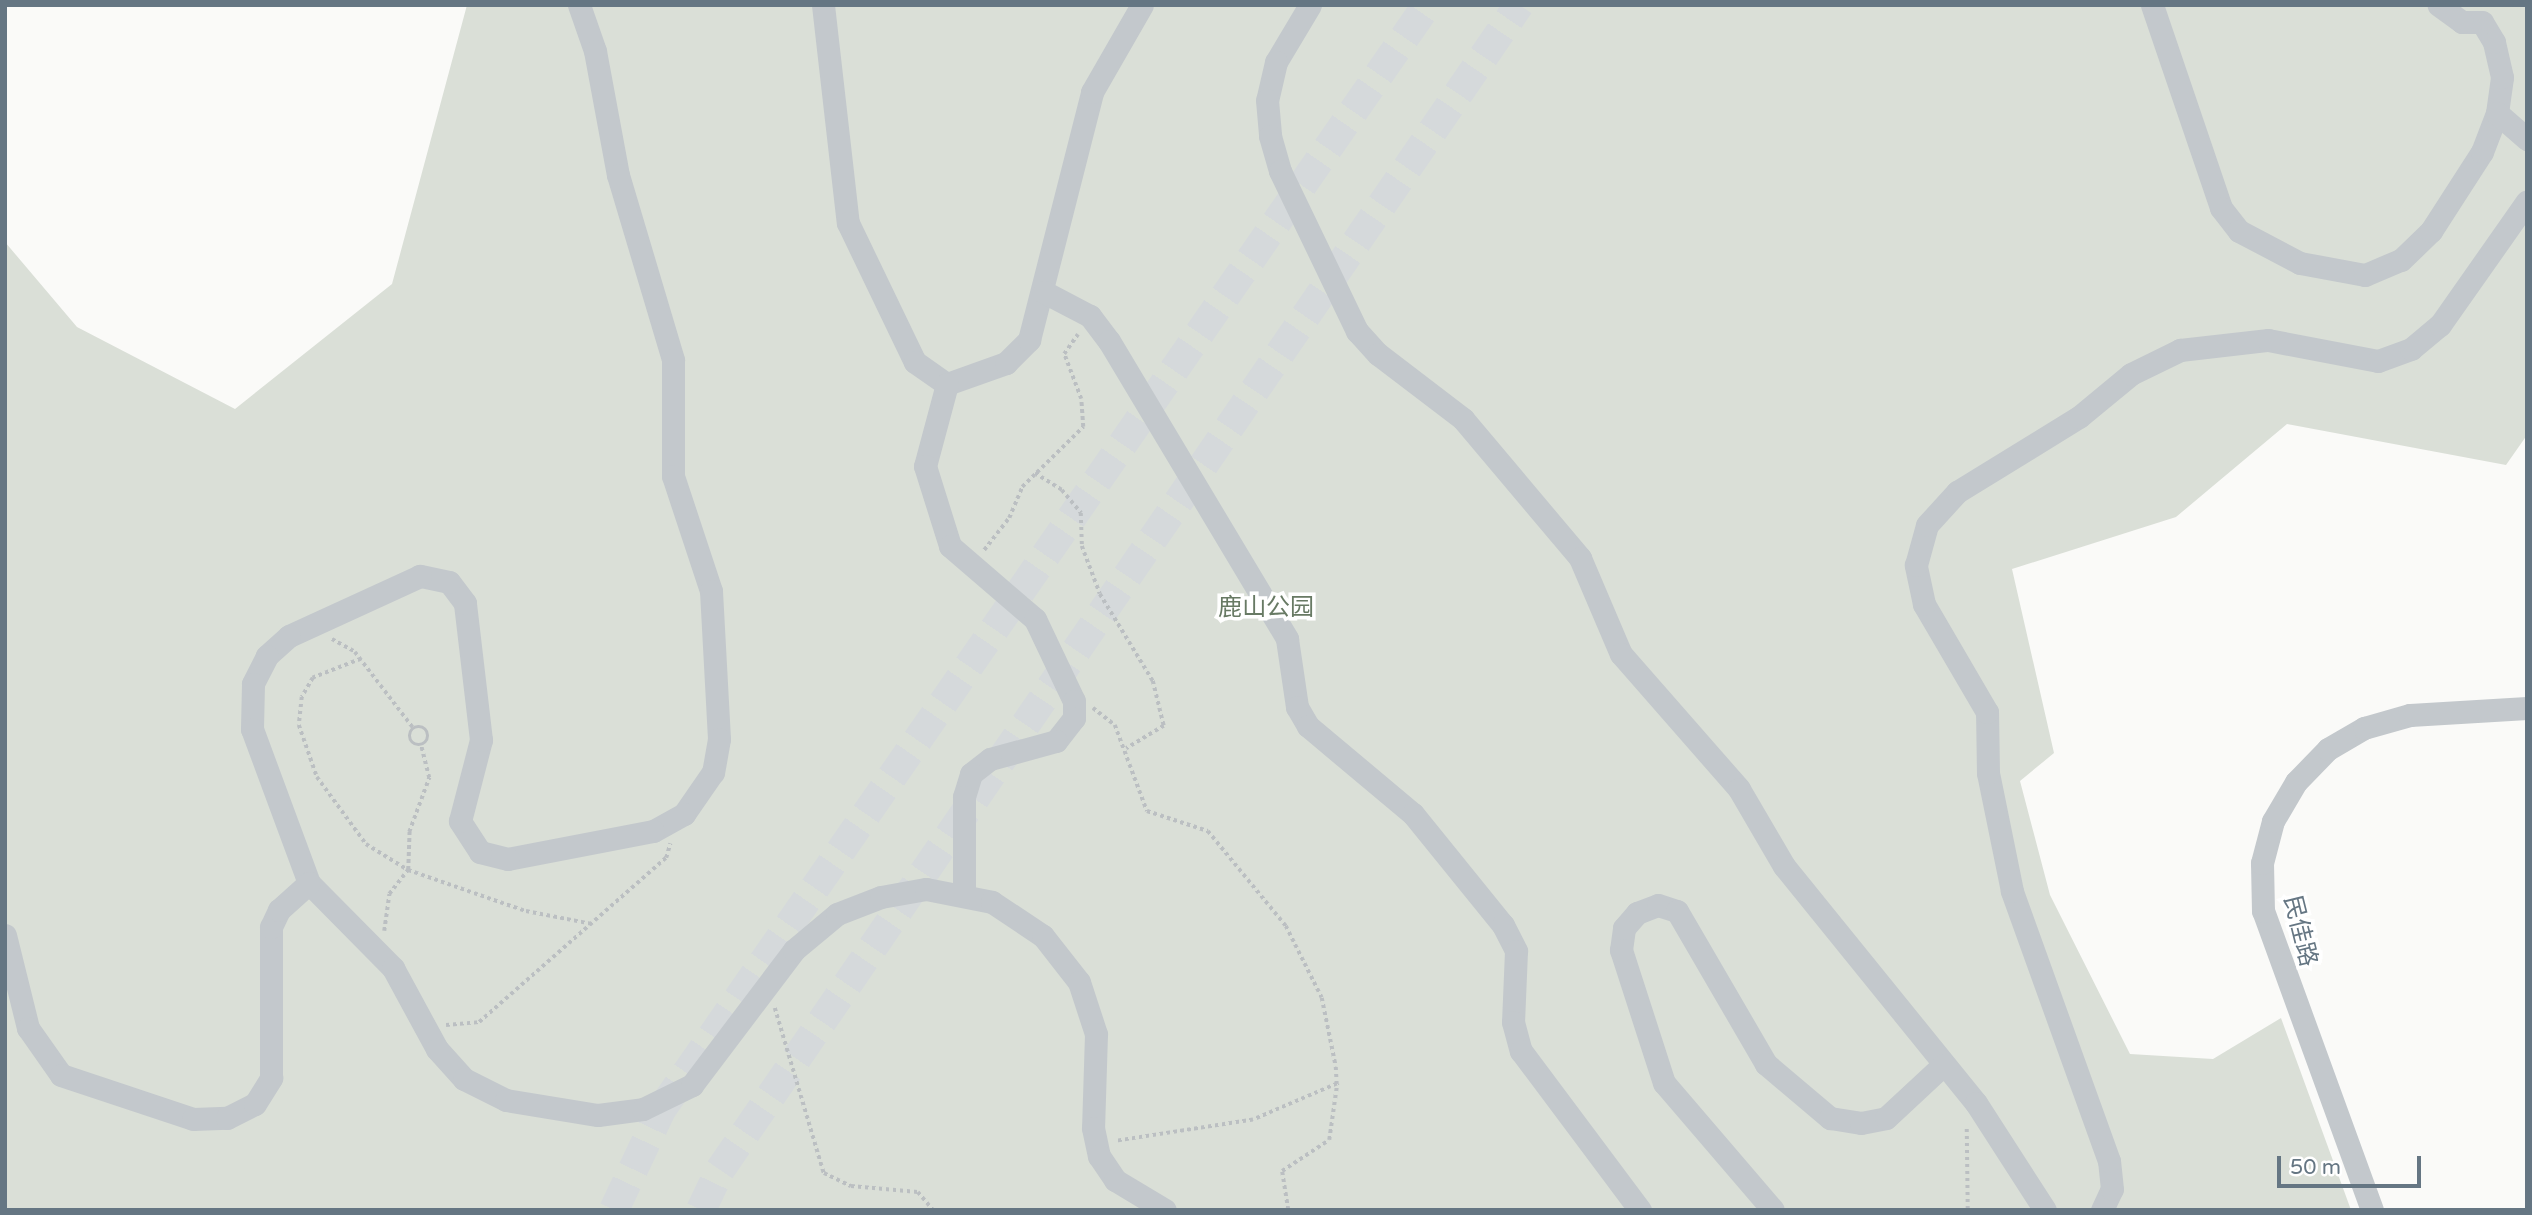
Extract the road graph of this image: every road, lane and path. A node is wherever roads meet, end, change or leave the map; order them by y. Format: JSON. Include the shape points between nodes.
{"nodes":[{"id":1,"x":579,"y":5,"type":"edge"},
{"id":2,"x":823,"y":5,"type":"edge"},
{"id":3,"x":1142,"y":5,"type":"edge"},
{"id":4,"x":1310,"y":5,"type":"edge"},
{"id":5,"x":2152,"y":5,"type":"edge"},
{"id":6,"x":2439,"y":5,"type":"edge"},
{"id":7,"x":2478,"y":14,"type":"edge"},
{"id":8,"x":2497,"y":113,"type":"junction"},
{"id":9,"x":2527,"y":139,"type":"edge"},
{"id":10,"x":2527,"y":201,"type":"edge"},
{"id":11,"x":1044,"y":292,"type":"junction"},
{"id":12,"x":1093,"y":320,"type":"junction"},
{"id":13,"x":947,"y":384,"type":"junction"},
{"id":14,"x":1035,"y":472,"type":"junction"},
{"id":15,"x":969,"y":568,"type":"junction"},
{"id":16,"x":308,"y":627,"type":"junction"},
{"id":17,"x":361,"y":659,"type":"junction"},
{"id":18,"x":1074,"y":707,"type":"junction"},
{"id":19,"x":2527,"y":708,"type":"edge"},
{"id":20,"x":414,"y":729,"type":"junction"},
{"id":21,"x":421,"y":745,"type":"junction"},
{"id":22,"x":1126,"y":749,"type":"junction"},
{"id":23,"x":663,"y":826,"type":"junction"},
{"id":24,"x":408,"y":870,"type":"junction"},
{"id":25,"x":309,"y":883,"type":"junction"},
{"id":26,"x":964,"y":892,"type":"junction"},
{"id":27,"x":592,"y":924,"type":"junction"},
{"id":28,"x":5,"y":935,"type":"edge"},
{"id":29,"x":374,"y":949,"type":"junction"},
{"id":30,"x":769,"y":986,"type":"junction"},
{"id":31,"x":425,"y":1025,"type":"junction"},
{"id":32,"x":1943,"y":1065,"type":"junction"},
{"id":33,"x":1337,"y":1084,"type":"junction"},
{"id":34,"x":1966,"y":1091,"type":"junction"},
{"id":35,"x":1095,"y":1144,"type":"junction"},
{"id":36,"x":933,"y":1210,"type":"edge"},
{"id":37,"x":1165,"y":1210,"type":"edge"},
{"id":38,"x":1287,"y":1210,"type":"edge"},
{"id":39,"x":1640,"y":1210,"type":"edge"},
{"id":40,"x":1773,"y":1210,"type":"edge"},
{"id":41,"x":1968,"y":1210,"type":"edge"},
{"id":42,"x":2045,"y":1210,"type":"edge"},
{"id":43,"x":2102,"y":1210,"type":"edge"},
{"id":44,"x":2372,"y":1210,"type":"edge"}],
"edges":[{"from":1,"to":23,"type":"street","via":[[595,51],[618,175],[668,335],[677,380],[673,476],[711,591],[718,756],[695,803]]},
{"from":2,"to":13,"type":"street","via":[[848,223],[915,362]]},
{"from":3,"to":11,"type":"street","via":[[1091,92]]},
{"from":4,"to":32,"type":"street","via":[[1276,62],[1267,100],[1270,136],[1280,171],[1357,331],[1378,354],[1463,419],[1580,558],[1621,654],[1738,789],[1784,866]]},
{"from":5,"to":8,"type":"street","via":[[2221,208],[2239,231],[2300,263],[2365,275],[2401,260],[2462,187]]},
{"from":6,"to":7,"type":"street","via":[[2462,22]]},
{"from":7,"to":8,"type":"street","via":[[2501,61]]},
{"from":8,"to":9,"type":"street"},
{"from":10,"to":43,"type":"street","via":[[2440,325],[2411,349],[2378,361],[2268,340],[2180,350],[2131,374],[2079,417],[1957,492],[1927,525],[1916,565],[1922,594],[1987,712],[1988,773],[2012,891],[2109,1161],[2112,1189]]},
{"from":11,"to":12,"type":"street"},
{"from":11,"to":13,"type":"street","via":[[1020,352],[976,378]]},
{"from":12,"to":14,"type":"path","via":[[1064,354],[1081,399],[1083,427]]},
{"from":12,"to":39,"type":"street","via":[[1287,639],[1297,706],[1308,726],[1420,821],[1503,925],[1516,951],[1513,1022],[1521,1052]]},
{"from":13,"to":15,"type":"street","via":[[925,479],[950,546]]},
{"from":14,"to":15,"type":"path","via":[[1004,526]]},
{"from":14,"to":22,"type":"path","via":[[1062,489],[1081,513],[1082,547],[1100,594],[1153,681],[1164,726]]},
{"from":15,"to":18,"type":"street","via":[[1035,619],[1069,684]]},
{"from":16,"to":17,"type":"path"},
{"from":16,"to":23,"type":"street","via":[[420,576],[440,577],[457,588],[465,603],[481,740],[460,821],[480,852],[508,859]]},
{"from":16,"to":25,"type":"street","via":[[267,656],[253,684],[249,714]]},
{"from":17,"to":20,"type":"path"},
{"from":17,"to":24,"type":"path","via":[[331,667],[306,686],[299,711],[301,739],[317,777],[366,844]]},
{"from":18,"to":22,"type":"path","via":[[1106,713]]},
{"from":18,"to":26,"type":"street","via":[[1074,718],[1056,741],[990,759],[971,774],[964,797]]},
{"from":19,"to":44,"type":"street","name":"民佳路","via":[[2410,715],[2364,729],[2328,749],[2296,782],[2273,821],[2262,863],[2263,911]]},
{"from":20,"to":21,"type":"path","via":[[410,740]]},
{"from":20,"to":21,"type":"path","via":[[427,731]]},
{"from":21,"to":24,"type":"path","via":[[429,774],[409,832]]},
{"from":22,"to":33,"type":"path","via":[[1147,811],[1208,831],[1294,938],[1326,1014]]},
{"from":23,"to":27,"type":"path","via":[[670,853]]},
{"from":24,"to":27,"type":"path","via":[[526,911]]},
{"from":24,"to":29,"type":"path","via":[[390,894]]},
{"from":25,"to":28,"type":"street","via":[[279,910],[271,927],[271,1078],[255,1104],[227,1118],[193,1119],[61,1075],[28,1028]]},
{"from":25,"to":29,"type":"street"},
{"from":26,"to":30,"type":"street","via":[[904,891],[858,904],[806,936]]},
{"from":26,"to":35,"type":"street","via":[[1026,922],[1079,982],[1096,1034]]},
{"from":27,"to":31,"type":"path","via":[[478,1022]]},
{"from":29,"to":31,"type":"street","via":[[402,980]]},
{"from":30,"to":31,"type":"street","via":[[692,1085],[660,1103],[614,1115],[489,1094],[453,1069]]},
{"from":30,"to":36,"type":"path","via":[[824,1173],[851,1186],[918,1192]]},
{"from":32,"to":34,"type":"street"},
{"from":32,"to":40,"type":"street","via":[[1885,1118],[1861,1123],[1830,1118],[1766,1064],[1677,911],[1658,905],[1637,913],[1624,928],[1621,950],[1664,1083]]},
{"from":33,"to":35,"type":"path","via":[[1235,1125]]},
{"from":33,"to":38,"type":"path","via":[[1329,1140],[1282,1171]]},
{"from":34,"to":41,"type":"path"},
{"from":34,"to":42,"type":"street"},
{"from":35,"to":37,"type":"street","via":[[1115,1180]]}]}
